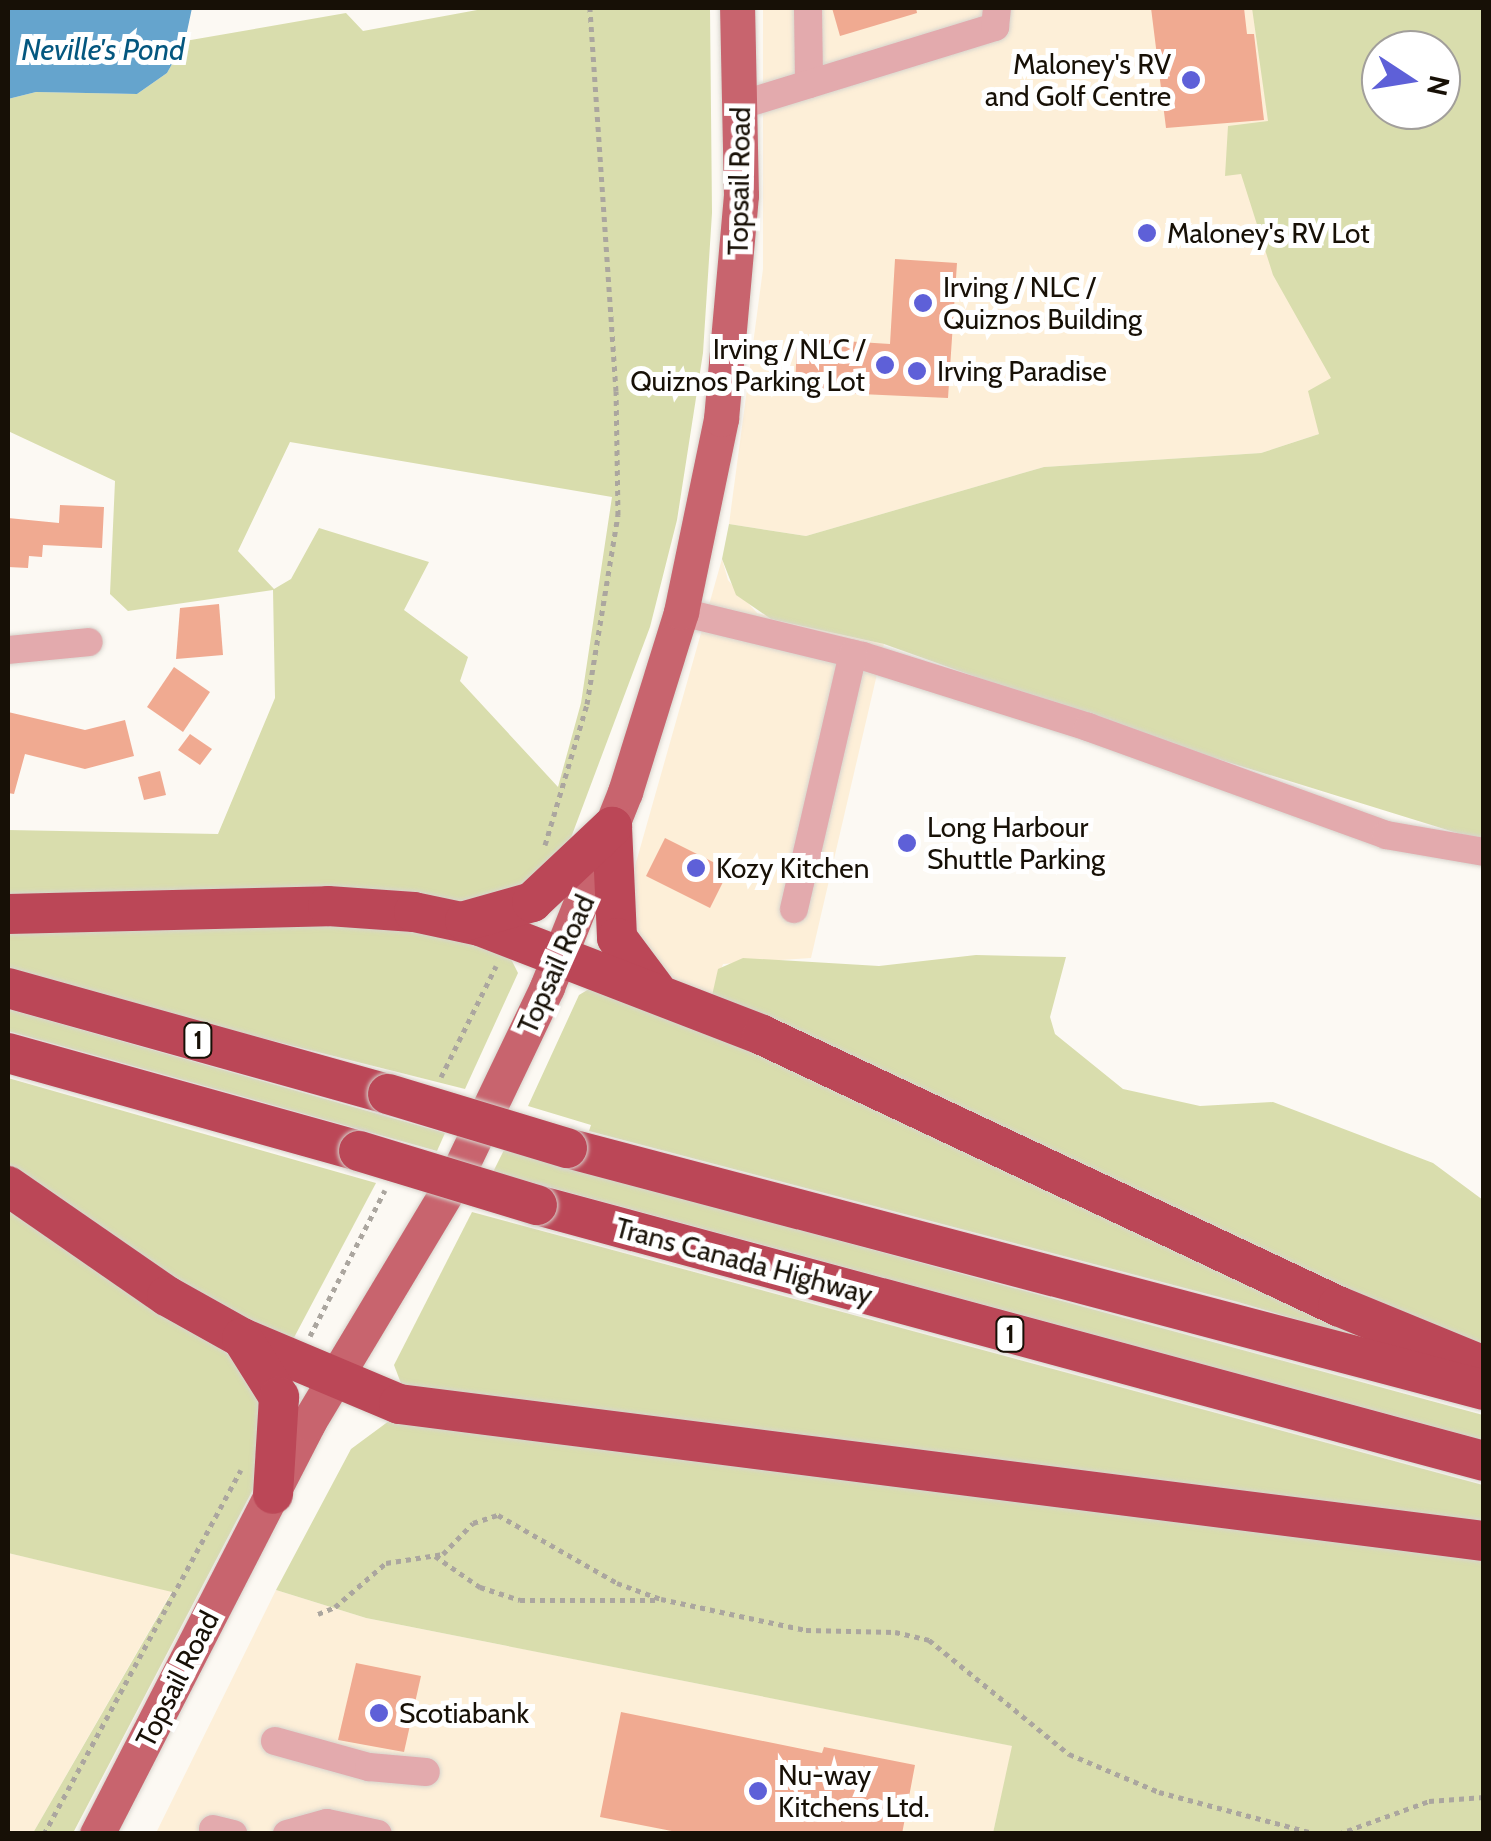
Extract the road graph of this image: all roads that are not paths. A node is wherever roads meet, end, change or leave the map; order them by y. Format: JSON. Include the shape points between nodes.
{"nodes":[{"id":1,"x":737,"y":8,"type":"edge"},
{"id":2,"x":808,"y":8,"type":"edge"},
{"id":3,"x":997,"y":8,"type":"edge"},
{"id":4,"x":809,"y":84,"type":"junction"},
{"id":5,"x":741,"y":105,"type":"junction"},
{"id":6,"x":681,"y":612,"type":"junction"},
{"id":7,"x":89,"y":642,"type":"dead end"},
{"id":8,"x":8,"y":650,"type":"edge"},
{"id":9,"x":854,"y":654,"type":"junction"},
{"id":10,"x":612,"y":827,"type":"junction"},
{"id":11,"x":1484,"y":852,"type":"edge"},
{"id":12,"x":794,"y":909,"type":"dead end"},
{"id":13,"x":8,"y":914,"type":"edge"},
{"id":14,"x":462,"y":921,"type":"junction"},
{"id":15,"x":560,"y":957,"type":"junction"},
{"id":16,"x":8,"y":988,"type":"edge"},
{"id":17,"x":658,"y":992,"type":"junction"},
{"id":18,"x":8,"y":1053,"type":"edge"},
{"id":19,"x":8,"y":1186,"type":"edge"},
{"id":20,"x":242,"y":1338,"type":"junction"},
{"id":21,"x":1484,"y":1366,"type":"edge"},
{"id":22,"x":334,"y":1376,"type":"junction"},
{"id":23,"x":1484,"y":1390,"type":"edge"},
{"id":24,"x":1484,"y":1460,"type":"edge"},
{"id":25,"x":273,"y":1494,"type":"junction"},
{"id":26,"x":1484,"y":1542,"type":"edge"},
{"id":27,"x":274,"y":1741,"type":"dead end"},
{"id":28,"x":426,"y":1772,"type":"dead end"},
{"id":29,"x":97,"y":1834,"type":"edge"},
{"id":30,"x":287,"y":1834,"type":"edge"},
{"id":31,"x":378,"y":1834,"type":"edge"}],
"edges":[{"from":1,"to":5,"type":"main road","name":"Topsail Road"},
{"from":2,"to":4,"type":"street"},
{"from":3,"to":4,"type":"street","via":[[995,27]]},
{"from":4,"to":5,"type":"street"},
{"from":5,"to":6,"type":"main road","name":"Topsail Road","via":[[740,237],[727,380]]},
{"from":6,"to":9,"type":"street"},
{"from":6,"to":10,"type":"main road","name":"Topsail Road"},
{"from":7,"to":8,"type":"street"},
{"from":9,"to":11,"type":"street","via":[[1088,726],[1386,835]]},
{"from":9,"to":12,"type":"street"},
{"from":10,"to":14,"type":"highway","via":[[532,902]]},
{"from":10,"to":15,"type":"main road","name":"Topsail Road"},
{"from":10,"to":17,"type":"highway","via":[[618,938],[632,966]]},
{"from":13,"to":14,"type":"highway","via":[[328,906]]},
{"from":14,"to":15,"type":"highway"},
{"from":15,"to":17,"type":"highway"},
{"from":15,"to":22,"type":"main road","name":"Topsail Road","via":[[420,1246]]},
{"from":16,"to":23,"type":"highway","number":"1","bridge":true,"via":[[567,1148]]},
{"from":17,"to":21,"type":"highway","via":[[1338,1306]]},
{"from":18,"to":24,"type":"highway","name":"Trans Canada Highway","number":"1","bridge":true,"via":[[537,1205]]},
{"from":19,"to":20,"type":"highway","via":[[167,1296]]},
{"from":20,"to":22,"type":"highway"},
{"from":20,"to":25,"type":"highway","via":[[279,1396],[281,1446]]},
{"from":22,"to":25,"type":"main road","name":"Topsail Road"},
{"from":22,"to":26,"type":"highway","via":[[399,1404]]},
{"from":25,"to":29,"type":"main road","name":"Topsail Road"},
{"from":27,"to":28,"type":"street","via":[[369,1767]]},
{"from":30,"to":31,"type":"street","via":[[327,1823]]}]}
